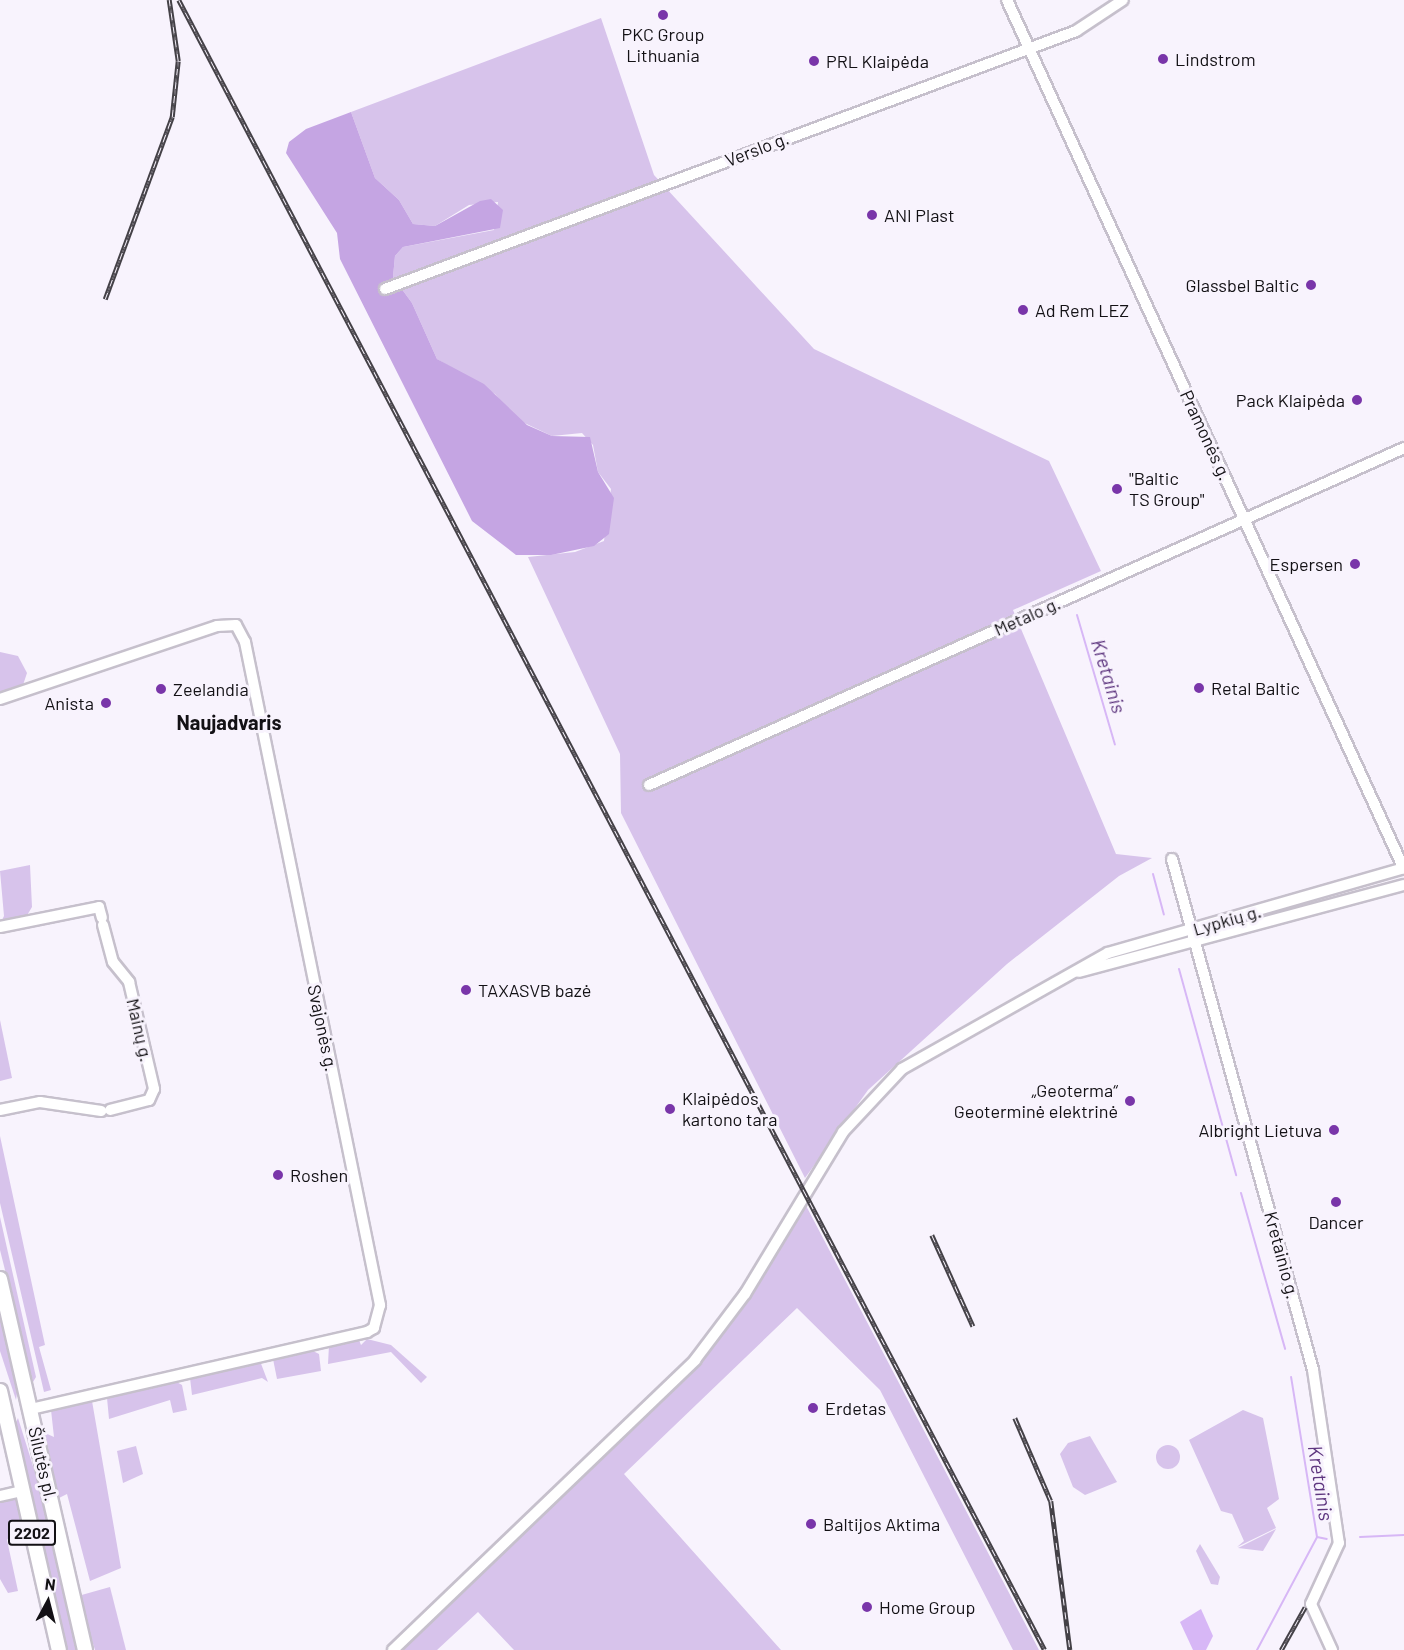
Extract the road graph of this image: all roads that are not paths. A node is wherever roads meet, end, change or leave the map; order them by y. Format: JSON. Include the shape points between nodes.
{"nodes":[{"id":1,"x":1007,"y":0,"type":"edge"},
{"id":2,"x":1123,"y":0,"type":"edge"},
{"id":3,"x":1029,"y":47,"type":"junction"},
{"id":4,"x":385,"y":289,"type":"dead end"},
{"id":5,"x":1404,"y":448,"type":"edge"},
{"id":6,"x":1244,"y":520,"type":"junction"},
{"id":7,"x":0,"y":699,"type":"edge"},
{"id":8,"x":649,"y":785,"type":"dead end"},
{"id":9,"x":1172,"y":859,"type":"dead end"},
{"id":10,"x":1404,"y":869,"type":"edge"},
{"id":11,"x":1404,"y":885,"type":"edge"},
{"id":12,"x":0,"y":927,"type":"edge"},
{"id":13,"x":1192,"y":930,"type":"junction"},
{"id":14,"x":1196,"y":942,"type":"junction"},
{"id":15,"x":1054,"y":982,"type":"junction"},
{"id":16,"x":0,"y":1110,"type":"edge"},
{"id":17,"x":0,"y":1279,"type":"edge"},
{"id":18,"x":0,"y":1391,"type":"edge"},
{"id":19,"x":30,"y":1409,"type":"junction"},
{"id":20,"x":5,"y":1415,"type":"junction"},
{"id":21,"x":22,"y":1491,"type":"junction"},
{"id":22,"x":0,"y":1496,"type":"edge"},
{"id":23,"x":59,"y":1650,"type":"edge"},
{"id":24,"x":85,"y":1650,"type":"edge"},
{"id":25,"x":393,"y":1650,"type":"edge"},
{"id":26,"x":1332,"y":1650,"type":"edge"}],
"edges":[{"from":1,"to":3,"type":"street","name":"Pramonės g."},
{"from":2,"to":3,"type":"street","name":"Verslo g.","via":[[1095,22]]},
{"from":3,"to":4,"type":"street","name":"Verslo g."},
{"from":3,"to":6,"type":"street","name":"Pramonės g."},
{"from":5,"to":6,"type":"street","name":"Metalo g."},
{"from":6,"to":8,"type":"street","name":"Metalo g."},
{"from":6,"to":10,"type":"street","name":"Pramonės g."},
{"from":7,"to":19,"type":"street","name":"Svajonės g.","via":[[217,626],[236,626],[245,642],[380,1305],[374,1328],[367,1332]]},
{"from":9,"to":13,"type":"street","name":"Kretainio g."},
{"from":10,"to":13,"type":"street","name":"Lypkių g."},
{"from":11,"to":14,"type":"street","name":"Lypkių g."},
{"from":12,"to":16,"type":"street","name":"Mainų g.","via":[[99,907],[113,962],[129,982],[154,1089],[149,1100],[106,1110],[40,1102]]},
{"from":13,"to":14,"type":"street","name":"Kretainio g."},
{"from":13,"to":15,"type":"street","name":"Lypkių g.","via":[[1108,953]]},
{"from":14,"to":15,"type":"street","name":"Lypkių g."},
{"from":14,"to":26,"type":"street","name":"Kretainio g.","via":[[1313,1370],[1339,1543],[1311,1604]]},
{"from":15,"to":25,"type":"street","name":"Lypkių g.","via":[[891,1078],[853,1118],[745,1294],[689,1366]]},
{"from":17,"to":19,"type":"main road","name":"Šilutės pl.","number":"2202"},
{"from":18,"to":20,"type":"main road","name":"Šilutės pl.","number":"2202"},
{"from":19,"to":20,"type":"main road"},
{"from":19,"to":24,"type":"main road","name":"Šilutės pl.","number":"2202"},
{"from":20,"to":21,"type":"main road","name":"Šilutės pl.","number":"2202"},
{"from":21,"to":22,"type":"street"},
{"from":21,"to":23,"type":"main road","name":"Šilutės pl.","number":"2202"}]}
